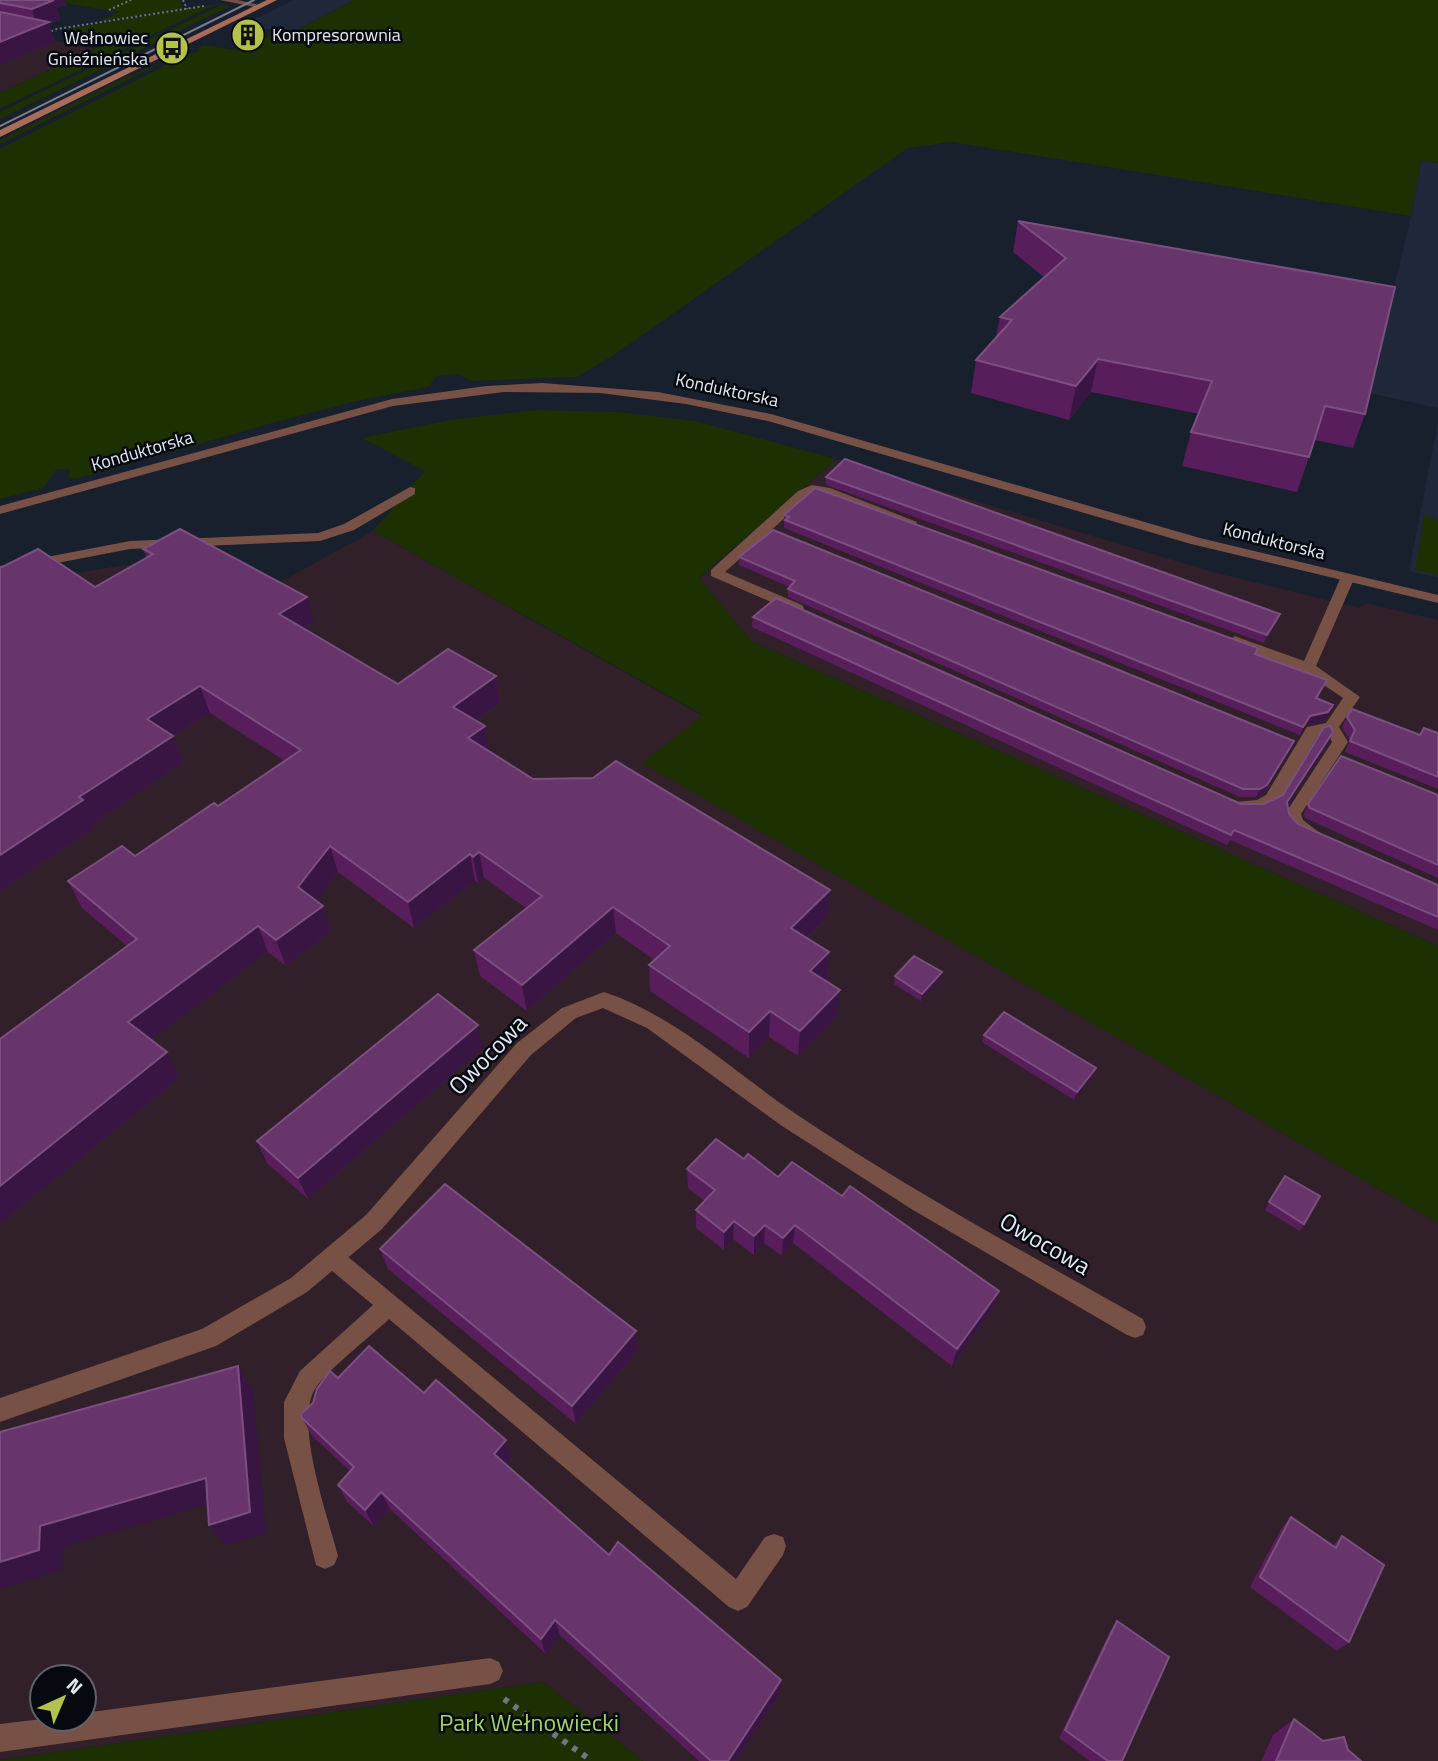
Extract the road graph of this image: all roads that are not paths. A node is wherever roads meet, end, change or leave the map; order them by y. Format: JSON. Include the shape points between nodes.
{"nodes":[{"id":1,"x":224,"y":0,"type":"edge"},
{"id":2,"x":273,"y":0,"type":"edge"},
{"id":3,"x":260,"y":6,"type":"junction"},
{"id":4,"x":0,"y":134,"type":"edge"},
{"id":5,"x":410,"y":491,"type":"dead end"},
{"id":6,"x":0,"y":510,"type":"edge"},
{"id":7,"x":929,"y":530,"type":"edge"},
{"id":8,"x":0,"y":570,"type":"edge"},
{"id":9,"x":1347,"y":579,"type":"junction"},
{"id":10,"x":1438,"y":600,"type":"edge"},
{"id":11,"x":805,"y":612,"type":"edge"},
{"id":12,"x":1217,"y":634,"type":"edge"},
{"id":13,"x":1308,"y":668,"type":"junction"},
{"id":14,"x":1331,"y":727,"type":"junction"},
{"id":15,"x":1224,"y":800,"type":"edge"},
{"id":16,"x":1326,"y":839,"type":"edge"},
{"id":17,"x":333,"y":1258,"type":"junction"},
{"id":18,"x":389,"y":1305,"type":"junction"},
{"id":19,"x":1135,"y":1326,"type":"dead end"},
{"id":20,"x":0,"y":1410,"type":"edge"},
{"id":21,"x":774,"y":1546,"type":"dead end"},
{"id":22,"x":325,"y":1556,"type":"dead end"},
{"id":23,"x":490,"y":1671,"type":"dead end"},
{"id":24,"x":0,"y":1738,"type":"edge"}],
"edges":[{"from":1,"to":3,"type":"street"},
{"from":2,"to":3,"type":"main road"},
{"from":3,"to":4,"type":"main road"},
{"from":5,"to":8,"type":"street","via":[[349,527],[320,537],[130,545]]},
{"from":6,"to":9,"type":"street","name":"Konduktorska","via":[[393,403],[541,387],[585,389],[664,396],[771,418],[1196,541]]},
{"from":7,"to":11,"type":"street","via":[[825,491],[812,489],[803,494],[773,530],[716,573]]},
{"from":9,"to":10,"type":"street","name":"Konduktorska"},
{"from":9,"to":13,"type":"street"},
{"from":12,"to":13,"type":"street"},
{"from":13,"to":14,"type":"street","via":[[1352,697]]},
{"from":14,"to":15,"type":"street","via":[[1313,731],[1298,743],[1272,800],[1260,806],[1237,806]]},
{"from":14,"to":16,"type":"street","via":[[1340,742],[1337,758],[1293,814],[1301,828]]},
{"from":17,"to":18,"type":"street"},
{"from":17,"to":19,"type":"street","name":"Owocowa","via":[[374,1222],[524,1049],[569,1013],[604,1000],[654,1023],[789,1120],[920,1203]]},
{"from":17,"to":20,"type":"street","name":"Owocowa","via":[[299,1285],[208,1338]]},
{"from":18,"to":21,"type":"street","via":[[738,1598]]},
{"from":18,"to":22,"type":"street","via":[[308,1379],[296,1402],[296,1438]]},
{"from":23,"to":24,"type":"street"}]}
